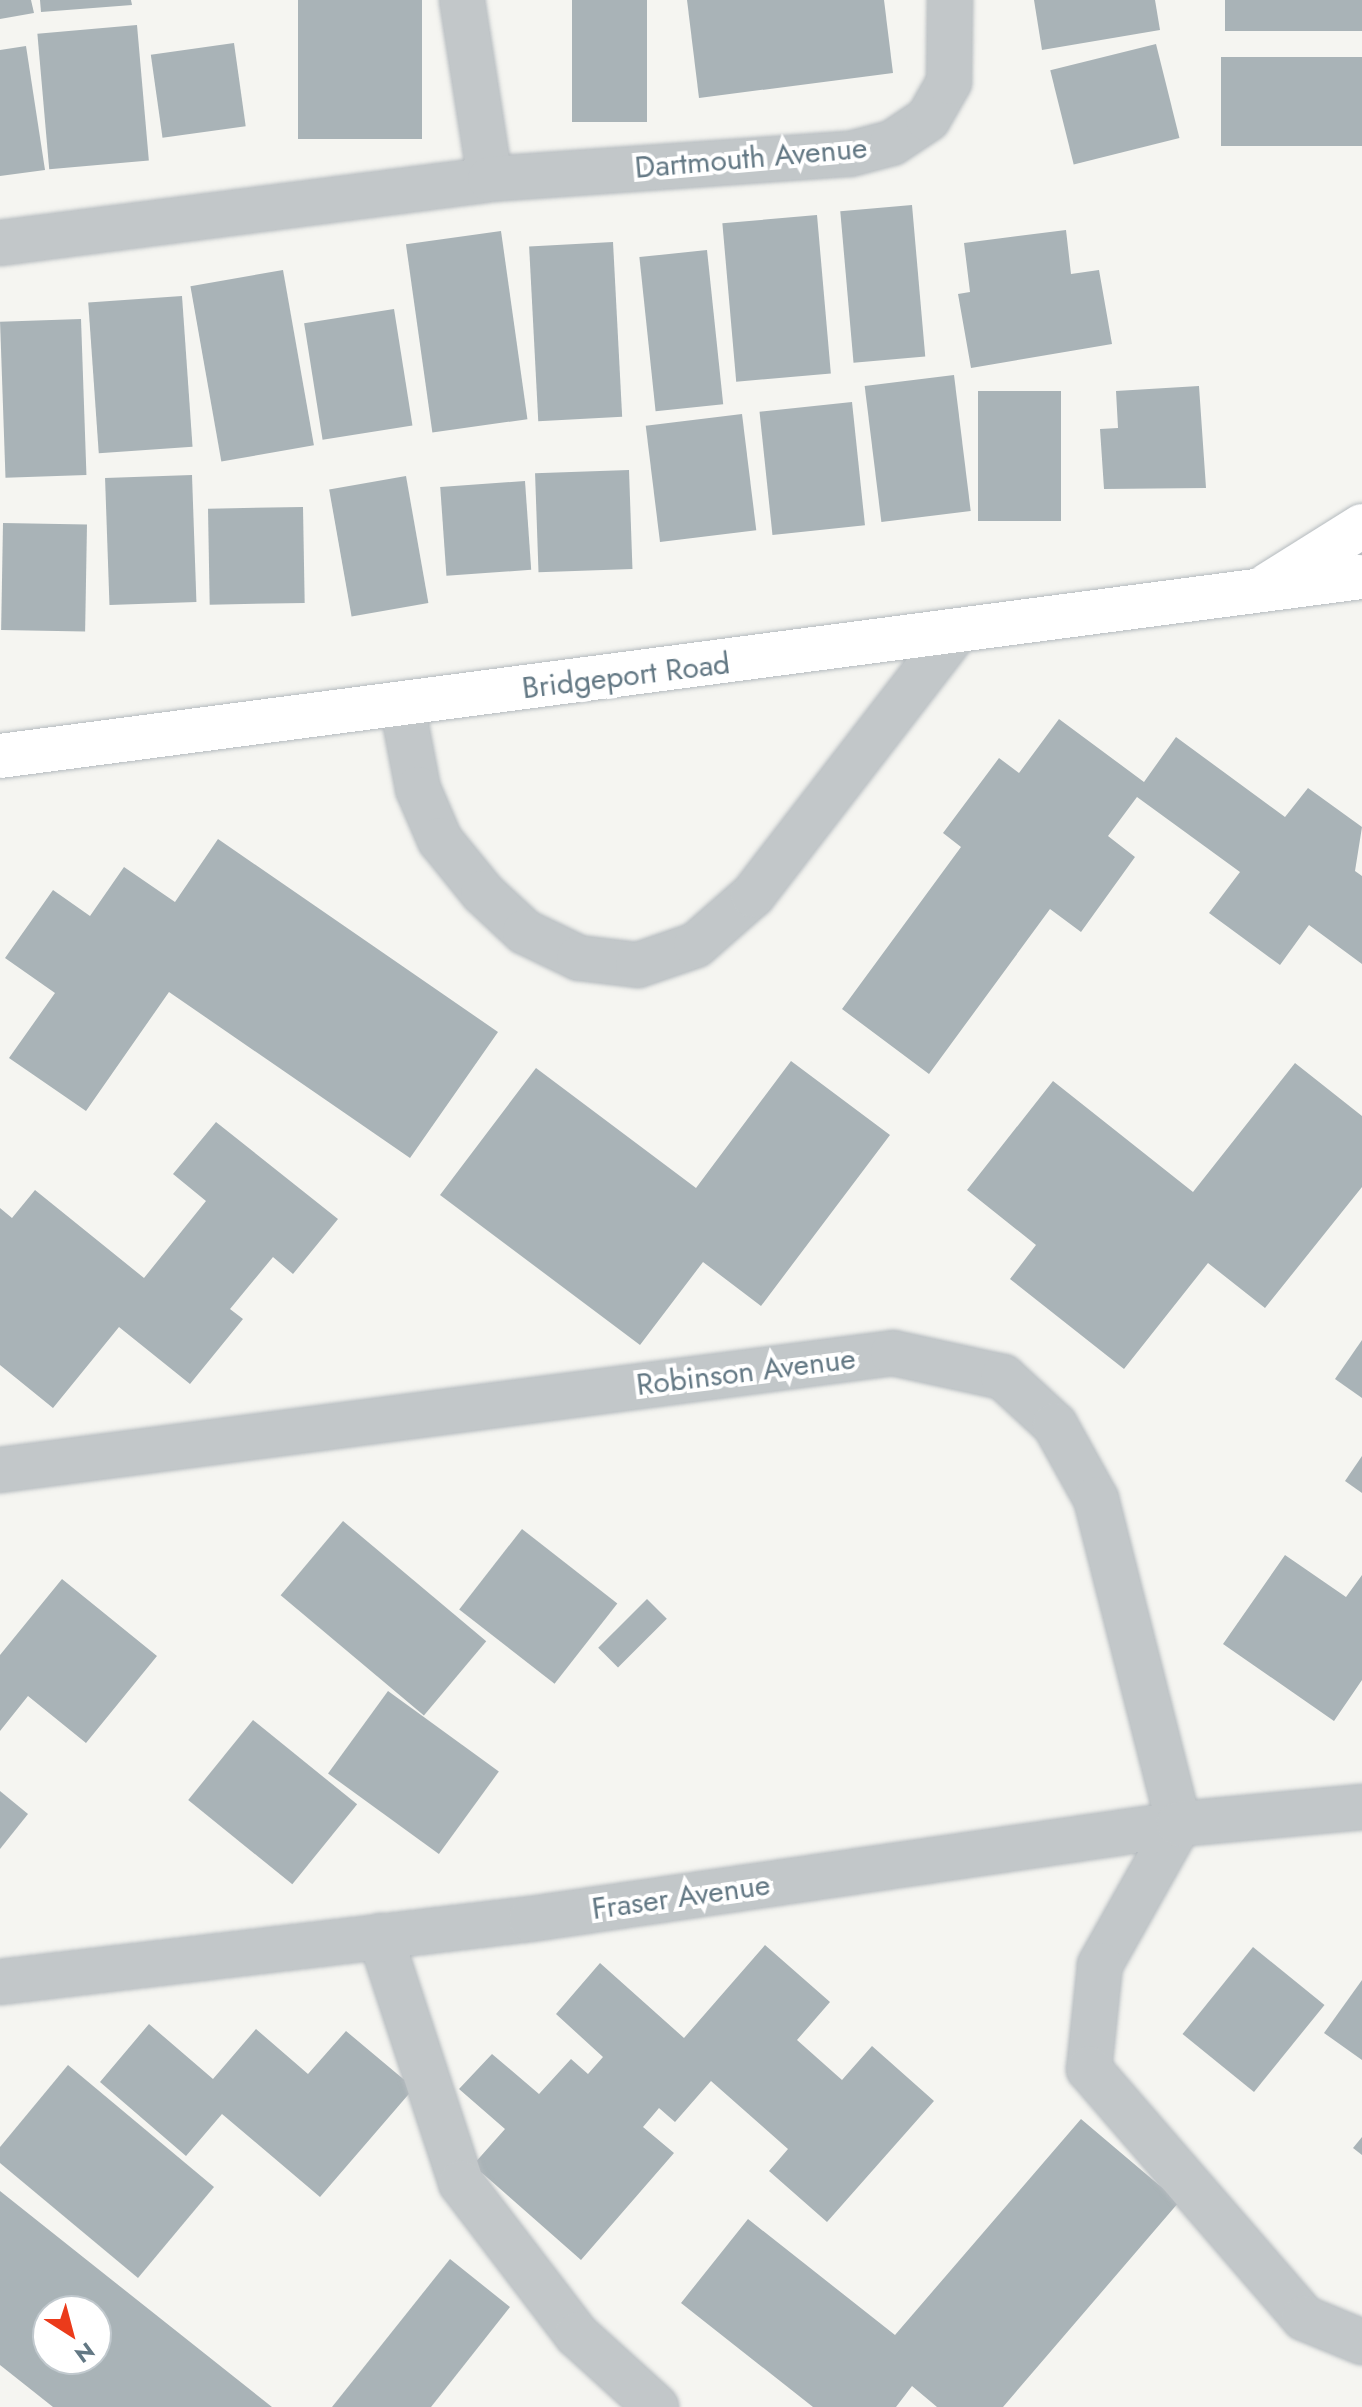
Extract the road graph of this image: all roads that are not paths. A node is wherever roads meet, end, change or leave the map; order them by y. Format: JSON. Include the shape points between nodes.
{"nodes":[{"id":1,"x":462,"y":0,"type":"edge"},
{"id":2,"x":950,"y":0,"type":"edge"},
{"id":3,"x":490,"y":179,"type":"junction"},
{"id":4,"x":0,"y":243,"type":"edge"},
{"id":5,"x":1362,"y":526,"type":"edge"},
{"id":6,"x":1362,"y":577,"type":"edge"},
{"id":7,"x":1253,"y":595,"type":"junction"},
{"id":8,"x":954,"y":634,"type":"junction"},
{"id":9,"x":402,"y":705,"type":"junction"},
{"id":10,"x":0,"y":756,"type":"edge"},
{"id":11,"x":0,"y":1470,"type":"edge"},
{"id":12,"x":1362,"y":1807,"type":"edge"},
{"id":13,"x":1179,"y":1824,"type":"junction"},
{"id":14,"x":380,"y":1936,"type":"junction"},
{"id":15,"x":0,"y":1982,"type":"edge"},
{"id":16,"x":1362,"y":2342,"type":"edge"},
{"id":17,"x":656,"y":2407,"type":"edge"}],
"edges":[{"from":1,"to":3,"type":"street"},
{"from":2,"to":3,"type":"street","name":"Dartmouth Avenue","via":[[949,82],[928,119],[892,143],[850,154]]},
{"from":3,"to":4,"type":"street","name":"Dartmouth Avenue"},
{"from":5,"to":7,"type":"main road","name":"Bridgeport Road"},
{"from":6,"to":7,"type":"main road","name":"Bridgeport Road"},
{"from":7,"to":8,"type":"main road","name":"Bridgeport Road"},
{"from":8,"to":9,"type":"main road","name":"Bridgeport Road"},
{"from":8,"to":9,"type":"street","via":[[753,895],[696,945],[638,965],[579,958],[525,932],[483,893],[440,840],[418,789]]},
{"from":9,"to":10,"type":"main road","name":"Bridgeport Road"},
{"from":11,"to":13,"type":"street","name":"Robinson Avenue","via":[[893,1353],[1003,1377],[1055,1425],[1096,1499]]},
{"from":12,"to":13,"type":"street","name":"Fraser Avenue"},
{"from":13,"to":14,"type":"street","name":"Fraser Avenue"},
{"from":13,"to":16,"type":"street","via":[[1100,1965],[1089,2069],[1304,2318]]},
{"from":14,"to":15,"type":"street","name":"Fraser Avenue"},
{"from":14,"to":17,"type":"street","via":[[461,2183],[577,2335]]}]}
